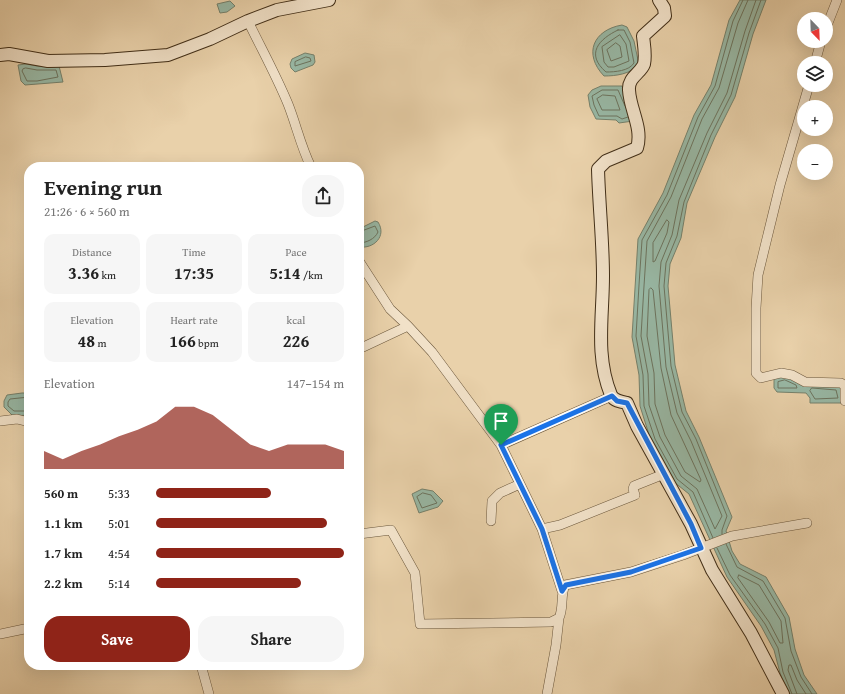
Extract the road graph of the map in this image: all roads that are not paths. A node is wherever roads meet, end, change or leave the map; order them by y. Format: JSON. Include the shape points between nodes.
{"nodes":[{"id":1,"x":329,"y":0,"type":"edge"},
{"id":2,"x":659,"y":0,"type":"edge"},
{"id":3,"x":837,"y":0,"type":"edge"},
{"id":4,"x":832,"y":12,"type":"edge"},
{"id":5,"x":248,"y":21,"type":"junction"},
{"id":6,"x":0,"y":55,"type":"edge"},
{"id":7,"x":807,"y":92,"type":"edge"},
{"id":8,"x":309,"y":162,"type":"edge"},
{"id":9,"x":364,"y":269,"type":"edge"},
{"id":10,"x":408,"y":326,"type":"junction"},
{"id":11,"x":364,"y":347,"type":"edge"},
{"id":12,"x":612,"y":396,"type":"junction"},
{"id":13,"x":845,"y":401,"type":"edge"},
{"id":14,"x":0,"y":421,"type":"edge"},
{"id":15,"x":24,"y":421,"type":"edge"},
{"id":16,"x":501,"y":445,"type":"junction"},
{"id":17,"x":664,"y":474,"type":"junction"},
{"id":18,"x":520,"y":484,"type":"junction"},
{"id":19,"x":491,"y":521,"type":"dead end"},
{"id":20,"x":807,"y":523,"type":"dead end"},
{"id":21,"x":542,"y":529,"type":"junction"},
{"id":22,"x":364,"y":533,"type":"edge"},
{"id":23,"x":704,"y":547,"type":"junction"},
{"id":24,"x":562,"y":591,"type":"junction"},
{"id":25,"x":559,"y":618,"type":"junction"},
{"id":26,"x":24,"y":629,"type":"edge"},
{"id":27,"x":0,"y":634,"type":"edge"},
{"id":28,"x":202,"y":670,"type":"edge"},
{"id":29,"x":209,"y":694,"type":"edge"},
{"id":30,"x":547,"y":694,"type":"edge"},
{"id":31,"x":783,"y":694,"type":"edge"}],
"edges":[{"from":1,"to":5,"type":"street","via":[[277,10]]},
{"from":2,"to":12,"type":"street","via":[[665,16],[643,36],[644,65],[633,76],[628,89],[638,127],[637,148],[606,161],[598,169],[603,275],[601,356]]},
{"from":3,"to":4,"type":"street"},
{"from":5,"to":6,"type":"street","via":[[168,55],[48,61],[9,54]]},
{"from":5,"to":8,"type":"street","via":[[265,52]]},
{"from":7,"to":13,"type":"street","via":[[780,184],[758,275],[756,373],[761,378],[781,373],[806,382],[841,383],[845,386]]},
{"from":9,"to":10,"type":"street","via":[[390,309]]},
{"from":10,"to":11,"type":"street"},
{"from":10,"to":16,"type":"street","via":[[432,352]]},
{"from":12,"to":16,"type":"street"},
{"from":12,"to":17,"type":"street","via":[[617,401],[627,403]]},
{"from":14,"to":15,"type":"street"},
{"from":16,"to":18,"type":"street"},
{"from":17,"to":21,"type":"street","via":[[634,486],[635,495],[560,525]]},
{"from":17,"to":23,"type":"street"},
{"from":18,"to":19,"type":"street","via":[[500,493],[492,501]]},
{"from":18,"to":21,"type":"street"},
{"from":20,"to":23,"type":"street","via":[[732,536]]},
{"from":21,"to":24,"type":"street"},
{"from":22,"to":25,"type":"street","via":[[391,530],[415,573],[420,624],[551,622]]},
{"from":23,"to":24,"type":"street","via":[[631,572],[566,585]]},
{"from":23,"to":31,"type":"street","via":[[712,570],[751,633]]},
{"from":24,"to":25,"type":"street"},
{"from":25,"to":30,"type":"street"},
{"from":26,"to":27,"type":"street"},
{"from":28,"to":29,"type":"street"}]}
